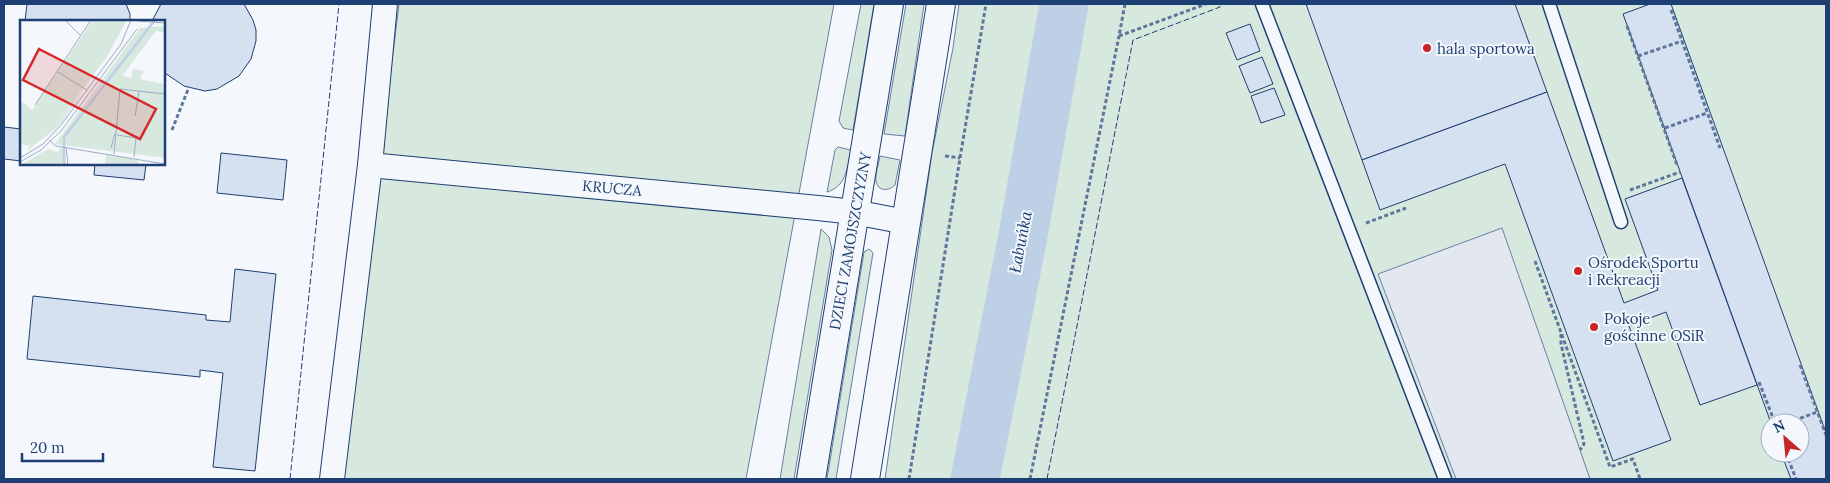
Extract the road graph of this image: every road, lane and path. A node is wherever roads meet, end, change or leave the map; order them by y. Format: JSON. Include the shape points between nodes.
{"nodes":[{"id":1,"x":385,"y":4,"type":"edge"},
{"id":2,"x":889,"y":4,"type":"edge"},
{"id":3,"x":941,"y":4,"type":"edge"},
{"id":4,"x":986,"y":4,"type":"edge"},
{"id":5,"x":1125,"y":4,"type":"edge"},
{"id":6,"x":1206,"y":4,"type":"edge"},
{"id":7,"x":1262,"y":4,"type":"edge"},
{"id":8,"x":1549,"y":4,"type":"edge"},
{"id":9,"x":1671,"y":10,"type":"dead end"},
{"id":10,"x":1627,"y":26,"type":"dead end"},
{"id":11,"x":1119,"y":36,"type":"junction"},
{"id":12,"x":1682,"y":41,"type":"junction"},
{"id":13,"x":1638,"y":56,"type":"junction"},
{"id":14,"x":189,"y":87,"type":"dead end"},
{"id":15,"x":1707,"y":113,"type":"junction"},
{"id":16,"x":1665,"y":128,"type":"junction"},
{"id":17,"x":172,"y":130,"type":"dead end"},
{"id":18,"x":1720,"y":148,"type":"dead end"},
{"id":19,"x":370,"y":165,"type":"junction"},
{"id":20,"x":1677,"y":165,"type":"dead end"},
{"id":21,"x":1680,"y":172,"type":"dead end"},
{"id":22,"x":1613,"y":197,"type":"junction"},
{"id":23,"x":1406,"y":208,"type":"dead end"},
{"id":24,"x":854,"y":212,"type":"junction"},
{"id":25,"x":1377,"y":219,"type":"dead end"},
{"id":26,"x":906,"y":222,"type":"junction"},
{"id":27,"x":1621,"y":222,"type":"dead end"},
{"id":28,"x":1535,"y":261,"type":"dead end"},
{"id":29,"x":1560,"y":330,"type":"junction"},
{"id":30,"x":1800,"y":365,"type":"dead end"},
{"id":31,"x":1759,"y":382,"type":"dead end"},
{"id":32,"x":1817,"y":412,"type":"junction"},
{"id":33,"x":1771,"y":413,"type":"edge"},
{"id":34,"x":1810,"y":415,"type":"edge"},
{"id":35,"x":1826,"y":435,"type":"edge"},
{"id":36,"x":1580,"y":450,"type":"dead end"},
{"id":37,"x":1790,"y":463,"type":"edge"},
{"id":38,"x":332,"y":479,"type":"edge"},
{"id":39,"x":811,"y":479,"type":"edge"},
{"id":40,"x":865,"y":479,"type":"edge"},
{"id":41,"x":909,"y":479,"type":"edge"},
{"id":42,"x":1030,"y":479,"type":"edge"},
{"id":43,"x":1445,"y":479,"type":"edge"},
{"id":44,"x":1640,"y":479,"type":"edge"},
{"id":45,"x":1796,"y":479,"type":"edge"}],
"edges":[{"from":1,"to":19,"type":"street"},
{"from":2,"to":24,"type":"main road","name":"DZIECI ZAMOJSZCZYZNY"},
{"from":3,"to":26,"type":"main road"},
{"from":4,"to":41,"type":"path"},
{"from":5,"to":11,"type":"path"},
{"from":6,"to":11,"type":"path"},
{"from":7,"to":43,"type":"lane"},
{"from":8,"to":22,"type":"lane"},
{"from":9,"to":12,"type":"path"},
{"from":10,"to":13,"type":"path"},
{"from":11,"to":42,"type":"path"},
{"from":12,"to":13,"type":"path"},
{"from":12,"to":15,"type":"path"},
{"from":13,"to":16,"type":"path"},
{"from":14,"to":17,"type":"path"},
{"from":15,"to":16,"type":"path"},
{"from":15,"to":18,"type":"path"},
{"from":16,"to":20,"type":"path"},
{"from":19,"to":24,"type":"street","name":"KRUCZA"},
{"from":19,"to":38,"type":"street"},
{"from":21,"to":22,"type":"path"},
{"from":22,"to":27,"type":"lane"},
{"from":23,"to":25,"type":"path"},
{"from":24,"to":26,"type":"street","name":"KRUCZA"},
{"from":24,"to":39,"type":"main road","name":"DZIECI ZAMOJSZCZYZNY"},
{"from":26,"to":40,"type":"main road"},
{"from":28,"to":29,"type":"path"},
{"from":29,"to":36,"type":"path","via":[[1584,444]]},
{"from":29,"to":44,"type":"path","via":[[1610,467],[1633,459]]},
{"from":30,"to":32,"type":"path"},
{"from":31,"to":33,"type":"path"},
{"from":32,"to":34,"type":"path"},
{"from":32,"to":35,"type":"path"},
{"from":37,"to":45,"type":"path"}]}
